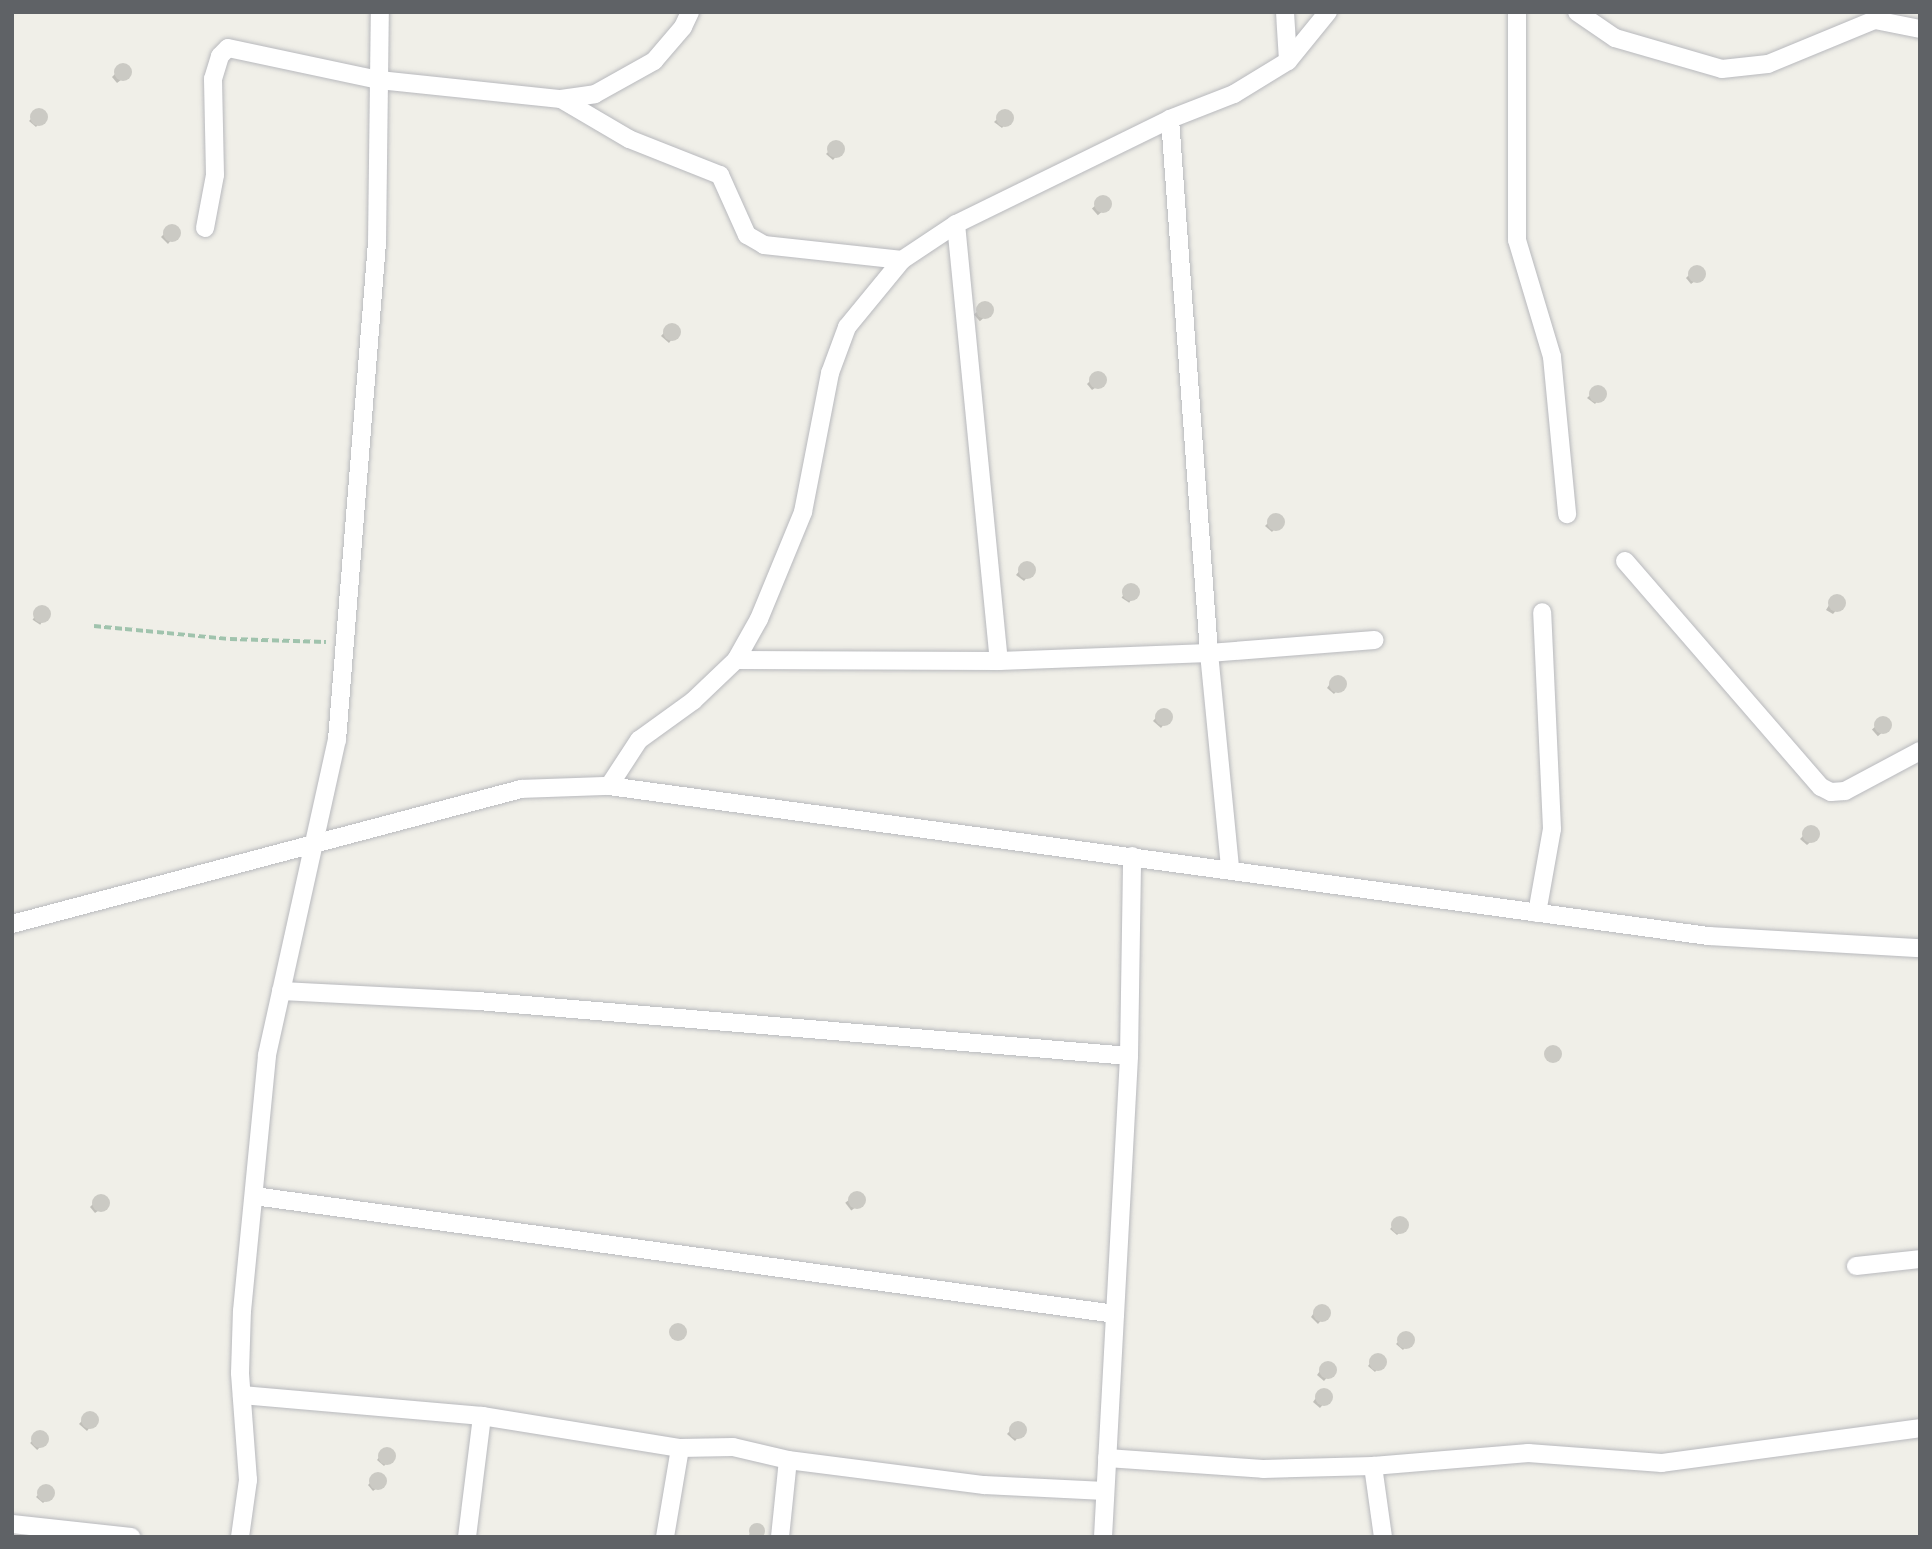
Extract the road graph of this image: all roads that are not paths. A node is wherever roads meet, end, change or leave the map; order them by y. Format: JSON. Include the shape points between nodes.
{"nodes":[{"id":1,"x":380,"y":12,"type":"edge"},
{"id":2,"x":690,"y":12,"type":"edge"},
{"id":3,"x":1285,"y":12,"type":"edge"},
{"id":4,"x":1328,"y":12,"type":"edge"},
{"id":5,"x":1517,"y":12,"type":"edge"},
{"id":6,"x":1577,"y":12,"type":"edge"},
{"id":7,"x":1920,"y":29,"type":"edge"},
{"id":8,"x":1288,"y":61,"type":"junction"},
{"id":9,"x":379,"y":80,"type":"junction"},
{"id":10,"x":561,"y":99,"type":"junction"},
{"id":11,"x":1170,"y":119,"type":"junction"},
{"id":12,"x":956,"y":224,"type":"junction"},
{"id":13,"x":205,"y":228,"type":"dead end"},
{"id":14,"x":902,"y":260,"type":"junction"},
{"id":15,"x":1567,"y":514,"type":"dead end"},
{"id":16,"x":1625,"y":561,"type":"dead end"},
{"id":17,"x":1542,"y":612,"type":"dead end"},
{"id":18,"x":1374,"y":640,"type":"dead end"},
{"id":19,"x":1209,"y":653,"type":"junction"},
{"id":20,"x":736,"y":660,"type":"junction"},
{"id":21,"x":999,"y":661,"type":"junction"},
{"id":22,"x":1920,"y":751,"type":"edge"},
{"id":23,"x":609,"y":786,"type":"junction"},
{"id":24,"x":313,"y":847,"type":"junction"},
{"id":25,"x":1132,"y":856,"type":"junction"},
{"id":26,"x":1230,"y":869,"type":"junction"},
{"id":27,"x":1537,"y":913,"type":"junction"},
{"id":28,"x":12,"y":924,"type":"edge"},
{"id":29,"x":1920,"y":948,"type":"edge"},
{"id":30,"x":281,"y":992,"type":"junction"},
{"id":31,"x":1129,"y":1056,"type":"junction"},
{"id":32,"x":254,"y":1196,"type":"junction"},
{"id":33,"x":1920,"y":1259,"type":"edge"},
{"id":34,"x":1856,"y":1266,"type":"dead end"},
{"id":35,"x":1115,"y":1314,"type":"junction"},
{"id":36,"x":242,"y":1395,"type":"junction"},
{"id":37,"x":482,"y":1416,"type":"junction"},
{"id":38,"x":1920,"y":1428,"type":"edge"},
{"id":39,"x":680,"y":1448,"type":"junction"},
{"id":40,"x":1107,"y":1458,"type":"junction"},
{"id":41,"x":788,"y":1461,"type":"junction"},
{"id":42,"x":1373,"y":1466,"type":"junction"},
{"id":43,"x":1105,"y":1491,"type":"junction"},
{"id":44,"x":12,"y":1524,"type":"edge"},
{"id":45,"x":131,"y":1537,"type":"edge"},
{"id":46,"x":240,"y":1537,"type":"edge"},
{"id":47,"x":467,"y":1537,"type":"edge"},
{"id":48,"x":665,"y":1537,"type":"edge"},
{"id":49,"x":780,"y":1537,"type":"edge"},
{"id":50,"x":1103,"y":1537,"type":"edge"},
{"id":51,"x":1383,"y":1537,"type":"edge"}],
"edges":[{"from":1,"to":9,"type":"street"},
{"from":2,"to":10,"type":"street","via":[[654,61],[595,94]]},
{"from":3,"to":8,"type":"street"},
{"from":4,"to":8,"type":"street"},
{"from":5,"to":15,"type":"street","via":[[1517,240],[1552,357]]},
{"from":6,"to":7,"type":"street","via":[[1615,38],[1722,69],[1768,64],[1875,20]]},
{"from":8,"to":11,"type":"street","via":[[1234,94]]},
{"from":9,"to":10,"type":"street"},
{"from":9,"to":13,"type":"street","via":[[228,48],[220,56],[213,79],[215,175]]},
{"from":9,"to":24,"type":"street","via":[[377,244],[337,740]]},
{"from":10,"to":14,"type":"street","via":[[629,139],[720,175],[747,235],[764,245]]},
{"from":11,"to":12,"type":"street"},
{"from":11,"to":19,"type":"street"},
{"from":12,"to":14,"type":"street"},
{"from":12,"to":21,"type":"street"},
{"from":14,"to":20,"type":"street","via":[[847,327],[830,373],[803,512],[759,619]]},
{"from":16,"to":22,"type":"street","via":[[1821,787],[1845,791]]},
{"from":17,"to":27,"type":"street","via":[[1552,829]]},
{"from":18,"to":19,"type":"street"},
{"from":19,"to":21,"type":"street"},
{"from":19,"to":26,"type":"street"},
{"from":20,"to":21,"type":"street"},
{"from":20,"to":23,"type":"street","via":[[693,701],[639,740]]},
{"from":23,"to":24,"type":"street","via":[[521,789]]},
{"from":23,"to":25,"type":"street"},
{"from":24,"to":28,"type":"street"},
{"from":24,"to":30,"type":"street"},
{"from":25,"to":26,"type":"street"},
{"from":25,"to":31,"type":"street"},
{"from":26,"to":27,"type":"street"},
{"from":27,"to":29,"type":"street","via":[[1709,936]]},
{"from":30,"to":31,"type":"street","via":[[478,1000]]},
{"from":30,"to":32,"type":"street","via":[[267,1055]]},
{"from":31,"to":35,"type":"street"},
{"from":32,"to":35,"type":"street"},
{"from":32,"to":36,"type":"street","via":[[242,1311]]},
{"from":33,"to":34,"type":"street"},
{"from":35,"to":40,"type":"street"},
{"from":36,"to":37,"type":"street"},
{"from":36,"to":46,"type":"street","via":[[248,1480]]},
{"from":37,"to":39,"type":"street"},
{"from":37,"to":47,"type":"street"},
{"from":38,"to":42,"type":"street","via":[[1662,1463],[1528,1453]]},
{"from":39,"to":41,"type":"street","via":[[733,1447]]},
{"from":39,"to":48,"type":"street"},
{"from":40,"to":42,"type":"street","via":[[1263,1469]]},
{"from":40,"to":43,"type":"street"},
{"from":41,"to":43,"type":"street","via":[[984,1485]]},
{"from":41,"to":49,"type":"street"},
{"from":42,"to":51,"type":"street"},
{"from":43,"to":50,"type":"street"},
{"from":44,"to":45,"type":"street"}]}
